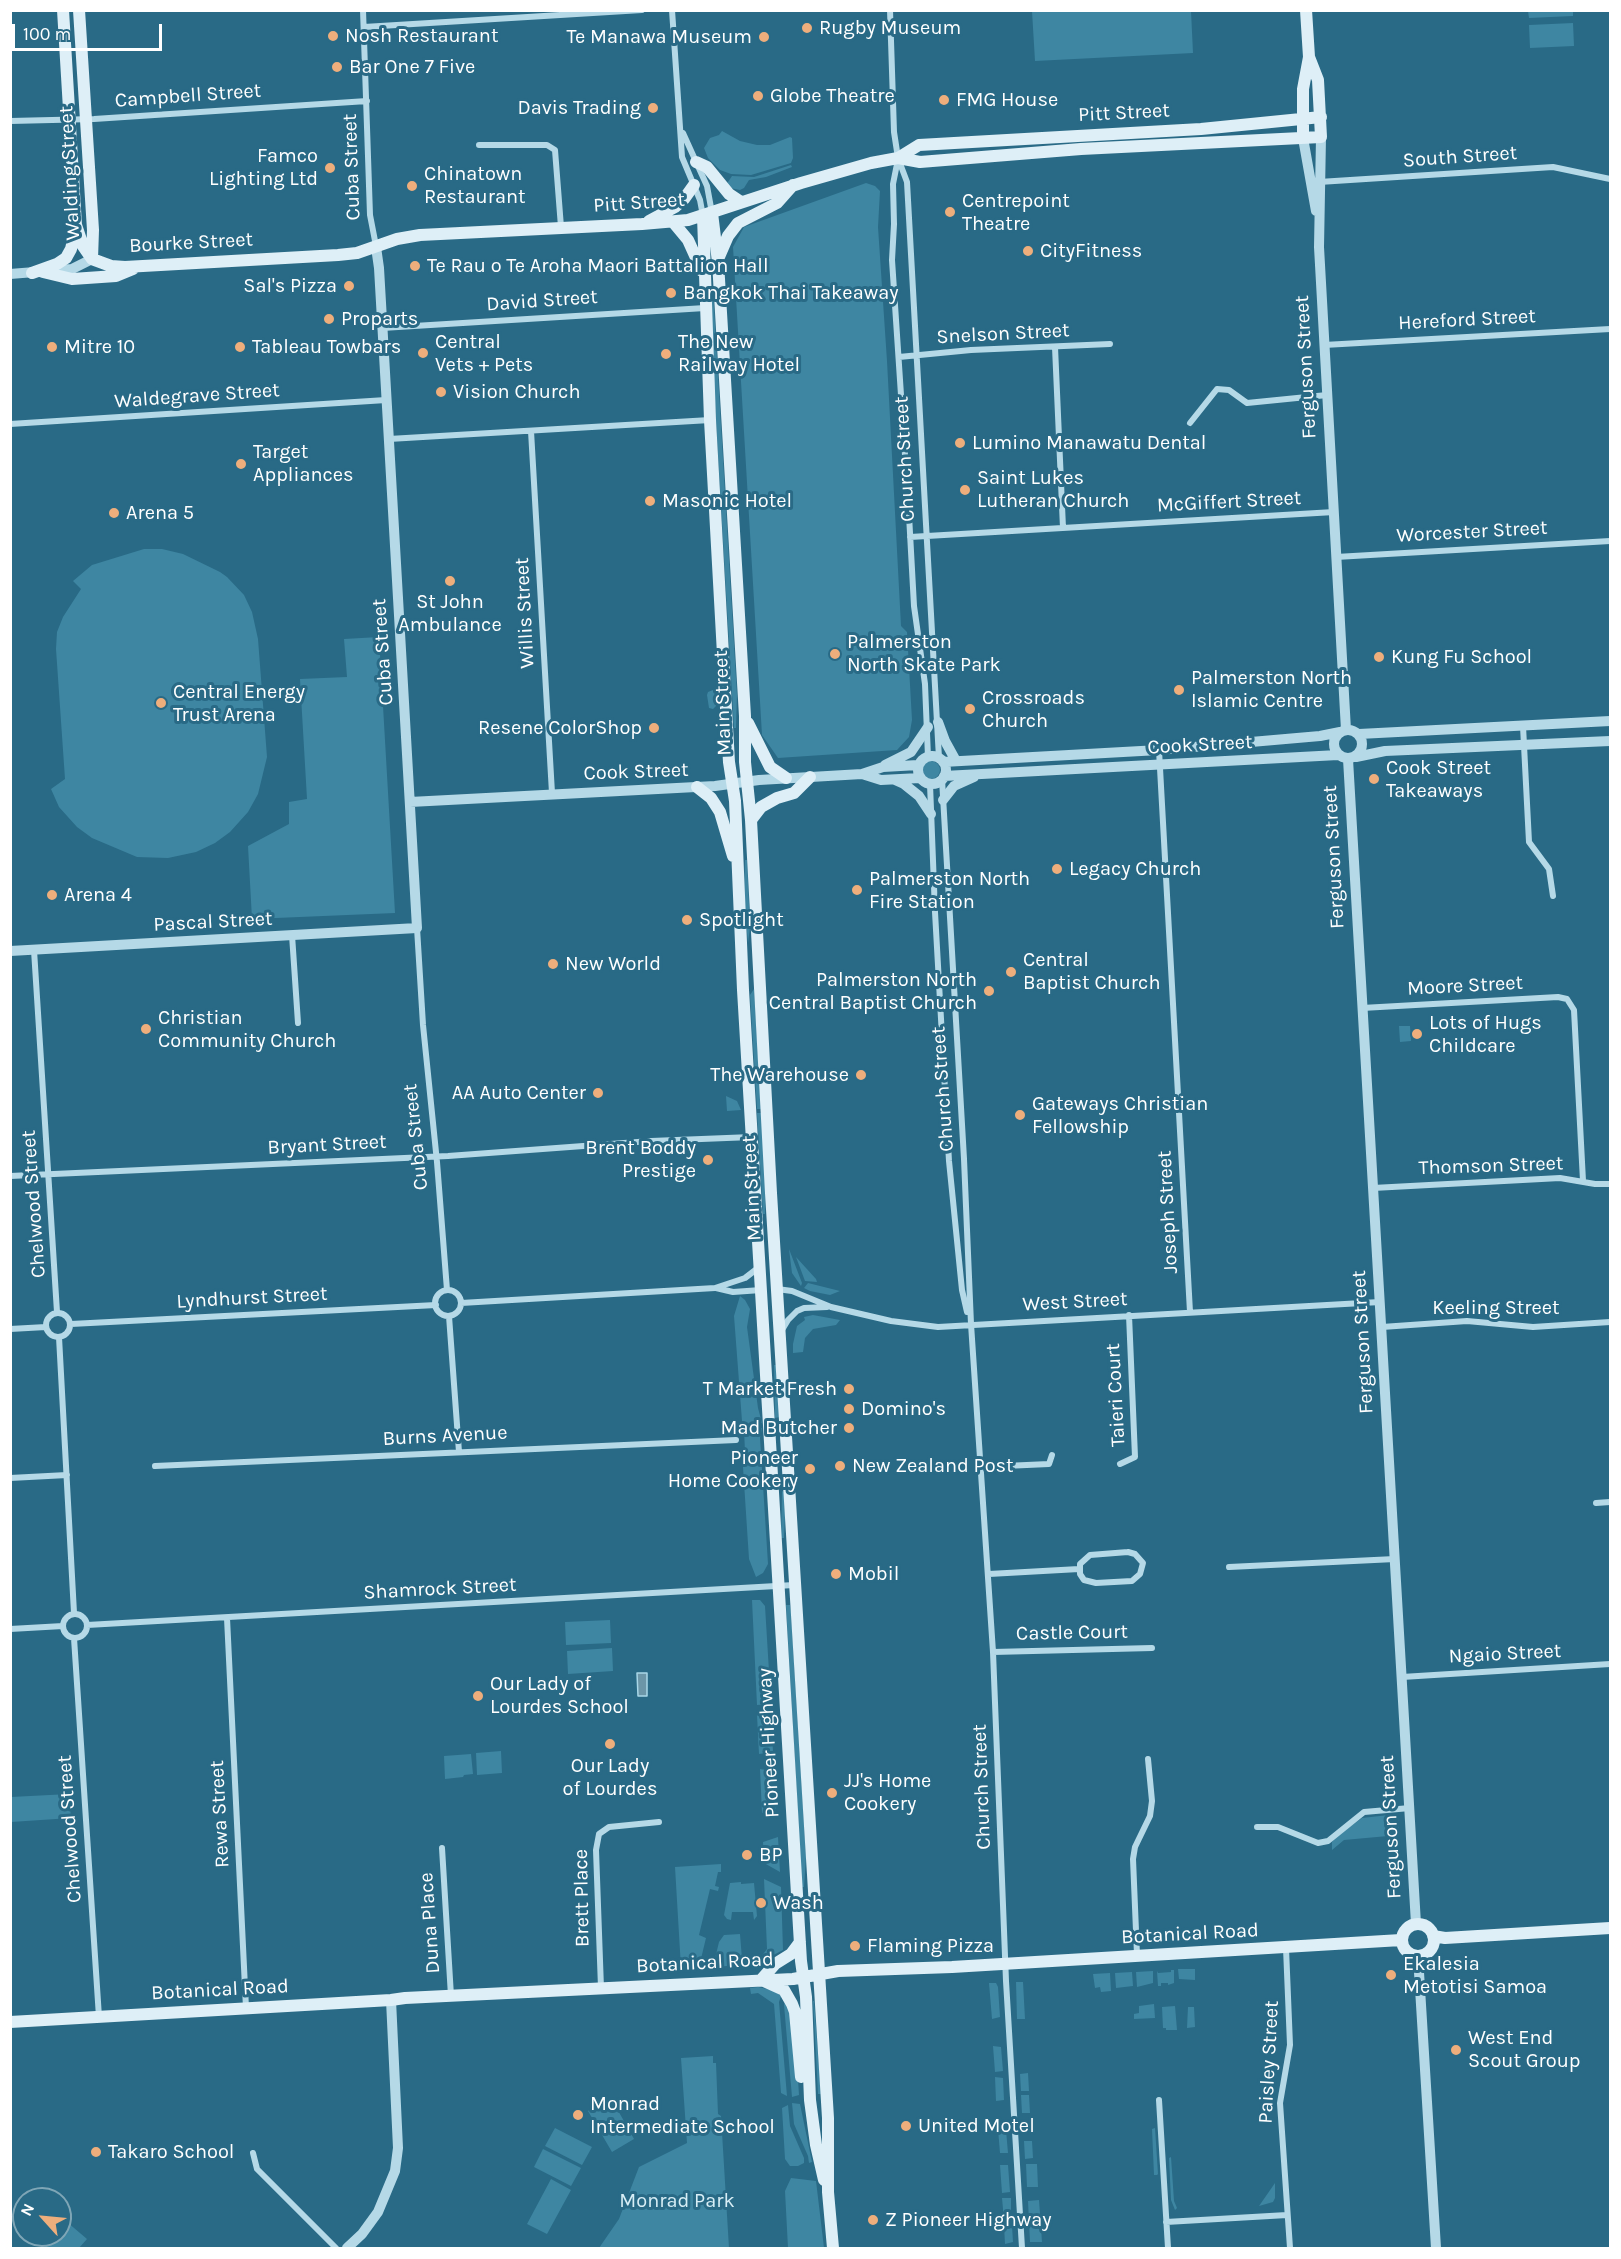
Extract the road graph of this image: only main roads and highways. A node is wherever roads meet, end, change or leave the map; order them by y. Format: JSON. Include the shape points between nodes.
{"nodes":[{"id":1,"x":63,"y":10,"type":"edge"},
{"id":2,"x":79,"y":10,"type":"edge"},
{"id":3,"x":1306,"y":10,"type":"edge"},
{"id":4,"x":1309,"y":57,"type":"junction"},
{"id":5,"x":1321,"y":117,"type":"junction"},
{"id":6,"x":1302,"y":118,"type":"junction"},
{"id":7,"x":1079,"y":136,"type":"junction"},
{"id":8,"x":1322,"y":137,"type":"joint"},
{"id":9,"x":1303,"y":138,"type":"junction"},
{"id":10,"x":1081,"y":149,"type":"junction"},
{"id":11,"x":898,"y":158,"type":"junction"},
{"id":12,"x":696,"y":162,"type":"road end"},
{"id":13,"x":694,"y":185,"type":"road end"},
{"id":14,"x":792,"y":185,"type":"junction"},
{"id":15,"x":741,"y":202,"type":"junction"},
{"id":16,"x":707,"y":215,"type":"junction"},
{"id":17,"x":672,"y":222,"type":"junction"},
{"id":18,"x":642,"y":224,"type":"junction"},
{"id":19,"x":76,"y":225,"type":"junction"},
{"id":20,"x":376,"y":247,"type":"joint"},
{"id":21,"x":92,"y":259,"type":"junction"},
{"id":22,"x":718,"y":262,"type":"junction"},
{"id":23,"x":142,"y":266,"type":"junction"},
{"id":24,"x":706,"y":280,"type":"junction"},
{"id":25,"x":745,"y":716,"type":"junction"},
{"id":26,"x":810,"y":777,"type":"road end"},
{"id":27,"x":786,"y":778,"type":"road end"},
{"id":28,"x":697,"y":787,"type":"road end"},
{"id":29,"x":751,"y":820,"type":"junction"},
{"id":30,"x":736,"y":866,"type":"junction"},
{"id":31,"x":771,"y":1193,"type":"junction"},
{"id":32,"x":777,"y":1289,"type":"junction"},
{"id":33,"x":761,"y":1290,"type":"junction"},
{"id":34,"x":767,"y":1380,"type":"junction"},
{"id":35,"x":786,"y":1452,"type":"junction"},
{"id":36,"x":771,"y":1454,"type":"junction"},
{"id":37,"x":1611,"y":1928,"type":"edge"},
{"id":38,"x":1433,"y":1936,"type":"junction"},
{"id":39,"x":1401,"y":1940,"type":"junction"},
{"id":40,"x":800,"y":1942,"type":"junction"},
{"id":41,"x":818,"y":1975,"type":"junction"},
{"id":42,"x":804,"y":1977,"type":"junction"},
{"id":43,"x":761,"y":1980,"type":"junction"},
{"id":44,"x":10,"y":2022,"type":"edge"},
{"id":45,"x":816,"y":2145,"type":"junction"},
{"id":46,"x":828,"y":2192,"type":"junction"},
{"id":47,"x":834,"y":2248,"type":"edge"}],
"edges":[{"from":1,"to":19,"type":"main road","name":"Walding Street"},
{"from":2,"to":21,"type":"main road","name":"Walding Street"},
{"from":3,"to":4,"type":"main road","name":"Ferguson Street"},
{"from":4,"to":5,"type":"main road","name":"Ferguson Street","via":[[1318,80]]},
{"from":4,"to":6,"type":"main road","name":"Ferguson Street"},
{"from":5,"to":6,"type":"main road","name":"Pitt Street"},
{"from":5,"to":8,"type":"main road","name":"Ferguson Street"},
{"from":6,"to":7,"type":"main road","name":"Pitt Street"},
{"from":6,"to":9,"type":"main road","name":"Ferguson Street"},
{"from":7,"to":10,"type":"main road"},
{"from":7,"to":11,"type":"main road","name":"Pitt Street","via":[[919,145]]},
{"from":8,"to":9,"type":"main road","name":"Pitt Street"},
{"from":9,"to":10,"type":"main road","name":"Pitt Street"},
{"from":10,"to":11,"type":"main road","name":"Pitt Street","via":[[920,162]]},
{"from":11,"to":14,"type":"main road","name":"Pitt Street"},
{"from":12,"to":15,"type":"main road"},
{"from":13,"to":18,"type":"main road","via":[[675,207]]},
{"from":14,"to":15,"type":"main road","name":"Pitt Street"},
{"from":14,"to":22,"type":"main road","via":[[777,203],[738,223]]},
{"from":15,"to":16,"type":"main road","name":"Pitt Street"},
{"from":16,"to":17,"type":"main road","name":"Pitt Street"},
{"from":16,"to":22,"type":"main road","name":"Main Street"},
{"from":16,"to":24,"type":"main road","name":"Main Street"},
{"from":17,"to":18,"type":"main road","name":"Pitt Street"},
{"from":17,"to":24,"type":"main road","via":[[688,240]]},
{"from":18,"to":20,"type":"main road","name":"Pitt Street","via":[[420,235]]},
{"from":19,"to":21,"type":"main road","name":"Walding Street"},
{"from":19,"to":23,"type":"main road","via":[[66,258],[38,272],[72,279],[116,276]]},
{"from":20,"to":23,"type":"main road","name":"Bourke Street","via":[[338,255]]},
{"from":21,"to":23,"type":"main road","name":"Bourke Street","via":[[111,266]]},
{"from":22,"to":25,"type":"main road","name":"Main Street"},
{"from":24,"to":30,"type":"main road","name":"Main Street","via":[[710,420]]},
{"from":25,"to":27,"type":"main road","via":[[770,767]]},
{"from":25,"to":29,"type":"main road","name":"Main Street"},
{"from":26,"to":29,"type":"main road","via":[[794,793],[761,807]]},
{"from":28,"to":30,"type":"main road","via":[[720,812]]},
{"from":29,"to":31,"type":"main road","name":"Main Street"},
{"from":30,"to":33,"type":"main road","name":"Main Street"},
{"from":31,"to":32,"type":"main road","name":"Main Street"},
{"from":31,"to":33,"type":"main road","via":[[767,1218],[769,1277]]},
{"from":32,"to":34,"type":"main road","via":[[770,1305],[771,1359]]},
{"from":32,"to":35,"type":"main road","name":"Pioneer Highway"},
{"from":33,"to":34,"type":"main road","name":"Pioneer Highway"},
{"from":34,"to":36,"type":"main road","name":"Pioneer Highway"},
{"from":35,"to":36,"type":"main road"},
{"from":35,"to":41,"type":"main road","name":"Pioneer Highway"},
{"from":36,"to":40,"type":"main road","name":"Pioneer Highway"},
{"from":37,"to":38,"type":"main road"},
{"from":38,"to":39,"type":"main road","via":[[1425,1925],[1416,1924],[1407,1927]]},
{"from":38,"to":39,"type":"main road","via":[[1431,1950],[1418,1956],[1406,1952]]},
{"from":39,"to":41,"type":"main road","name":"Botanical Road"},
{"from":40,"to":42,"type":"main road","name":"Pioneer Highway"},
{"from":40,"to":43,"type":"main road"},
{"from":41,"to":42,"type":"main road","name":"Botanical Road"},
{"from":41,"to":46,"type":"main road","name":"Pioneer Highway","via":[[828,2118]]},
{"from":42,"to":43,"type":"main road","name":"Botanical Road"},
{"from":42,"to":45,"type":"main road","name":"Pioneer Highway"},
{"from":43,"to":44,"type":"main road","name":"Botanical Road"},
{"from":43,"to":45,"type":"main road","via":[[784,1990],[795,2012],[803,2105]]},
{"from":45,"to":46,"type":"main road","name":"Pioneer Highway"},
{"from":46,"to":47,"type":"main road","name":"Pioneer Highway"}]}
